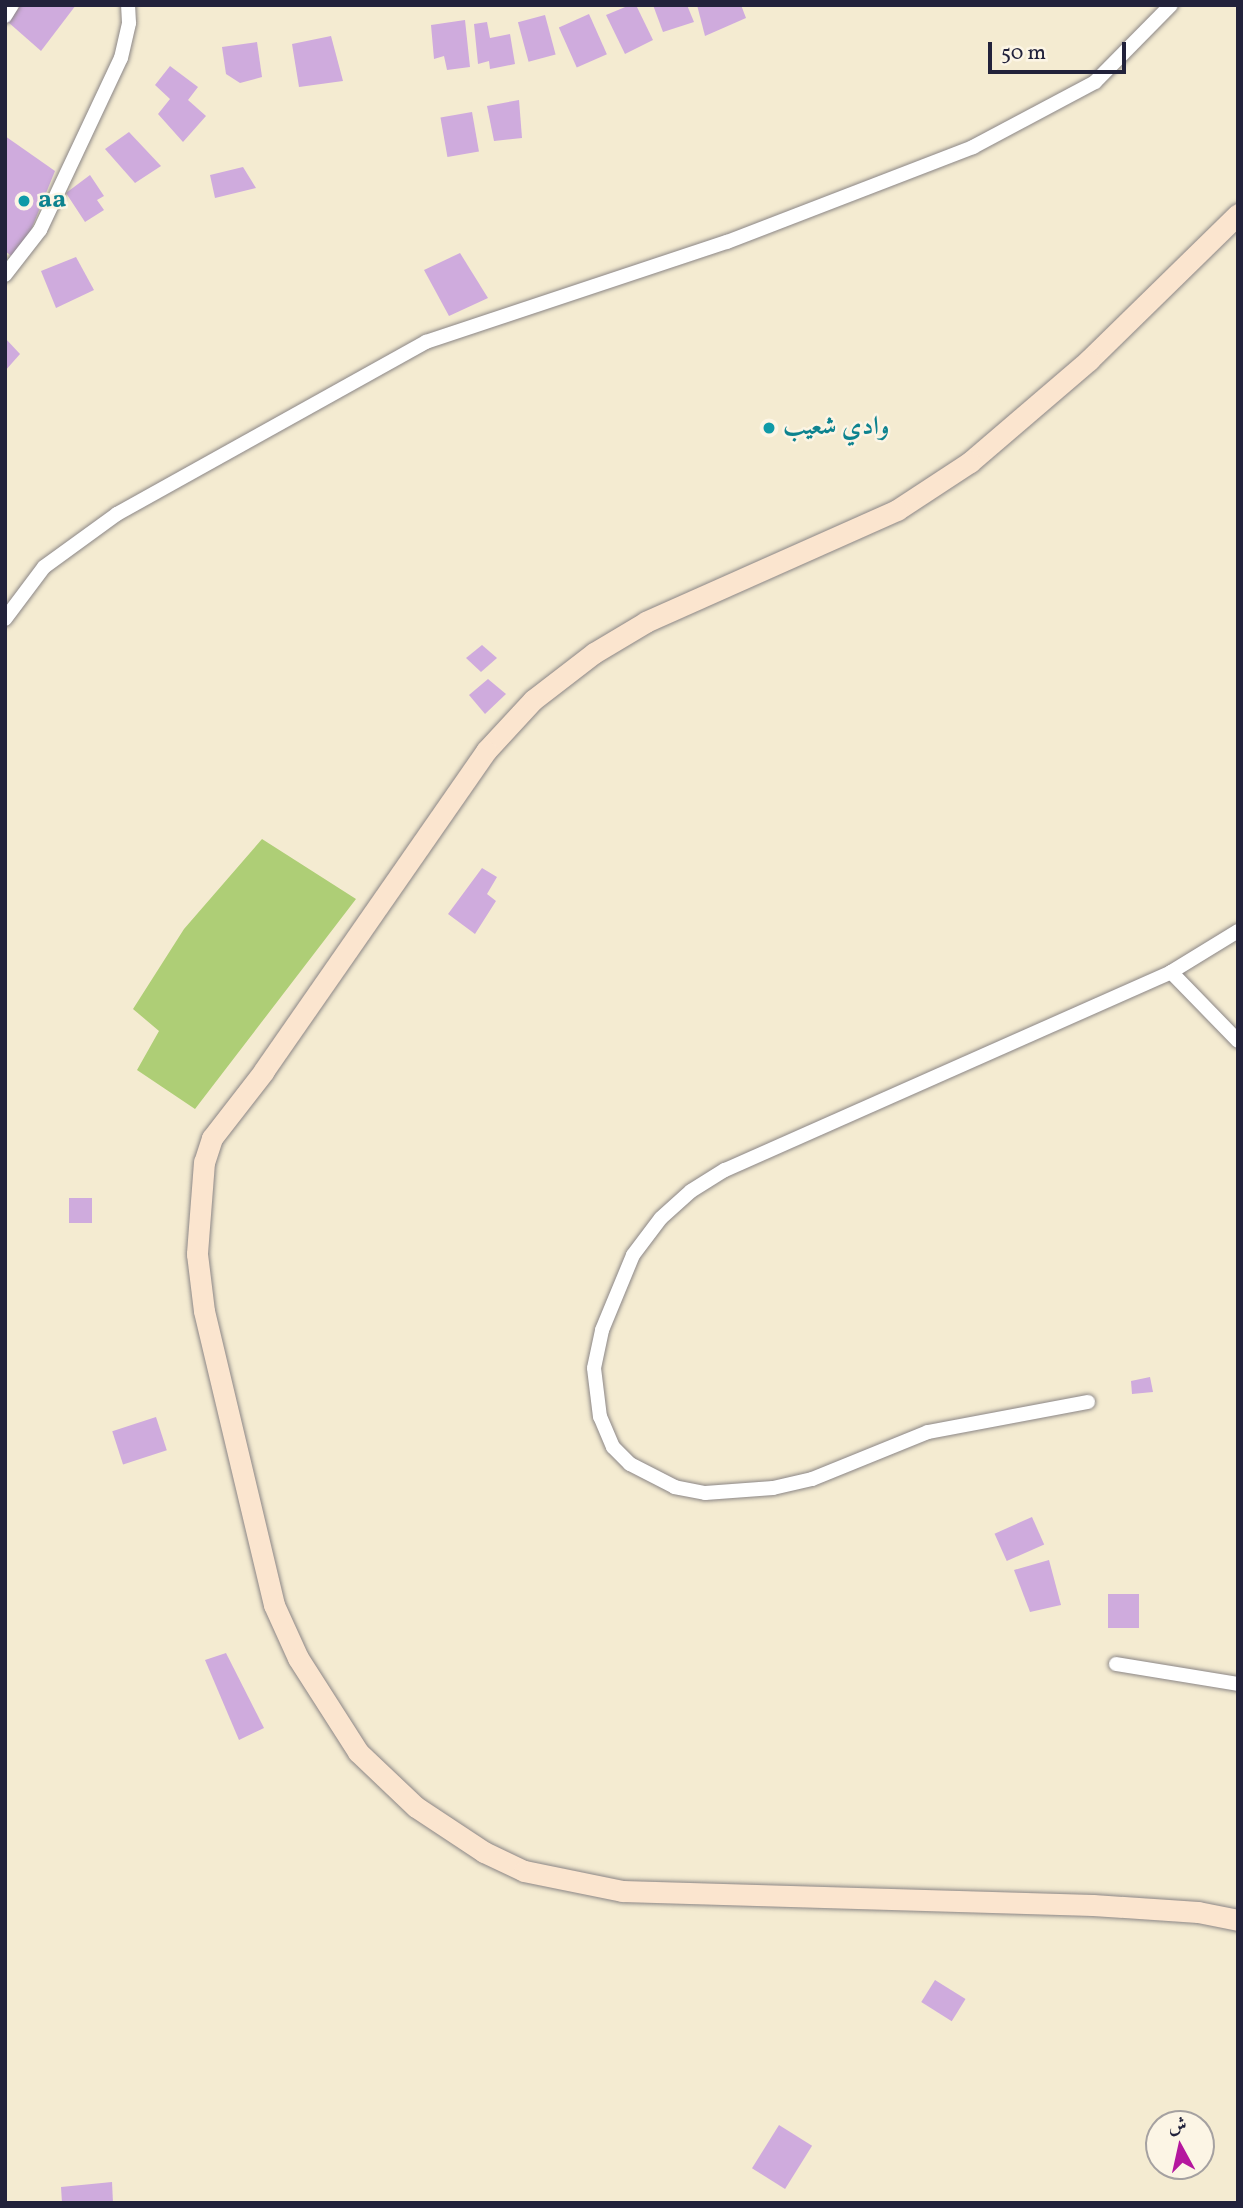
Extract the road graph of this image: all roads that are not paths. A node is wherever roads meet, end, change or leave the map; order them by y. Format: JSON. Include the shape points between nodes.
{"nodes":[{"id":1,"x":12,"y":5,"type":"edge"},
{"id":2,"x":128,"y":5,"type":"edge"},
{"id":3,"x":1171,"y":5,"type":"edge"},
{"id":4,"x":5,"y":16,"type":"edge"},
{"id":5,"x":1238,"y":214,"type":"edge"},
{"id":6,"x":5,"y":275,"type":"edge"},
{"id":7,"x":5,"y":619,"type":"edge"},
{"id":8,"x":1238,"y":931,"type":"edge"},
{"id":9,"x":1171,"y":972,"type":"junction"},
{"id":10,"x":1238,"y":1041,"type":"edge"},
{"id":11,"x":1088,"y":1402,"type":"dead end"},
{"id":12,"x":1116,"y":1664,"type":"dead end"},
{"id":13,"x":1238,"y":1684,"type":"edge"},
{"id":14,"x":1238,"y":1920,"type":"edge"}],
"edges":[{"from":1,"to":4,"type":"street"},
{"from":2,"to":6,"type":"street","via":[[121,58],[40,230]]},
{"from":3,"to":7,"type":"street","via":[[1095,82],[973,147],[727,242],[426,342],[117,514],[44,567]]},
{"from":5,"to":14,"type":"main road","via":[[1088,360],[970,462],[897,510],[646,622],[594,653],[533,700],[486,751],[264,1071],[212,1138],[202,1174],[197,1254],[204,1311],[274,1605],[298,1658],[358,1752],[416,1807],[484,1852],[524,1871],[622,1891],[1093,1905],[1198,1912]]},
{"from":8,"to":9,"type":"street"},
{"from":9,"to":10,"type":"street"},
{"from":9,"to":11,"type":"street","via":[[725,1170],[691,1191],[653,1227],[633,1255],[602,1330],[594,1368],[600,1416],[613,1447],[630,1464],[675,1487],[705,1493],[773,1488],[812,1479],[928,1432]]},
{"from":12,"to":13,"type":"street"}]}
